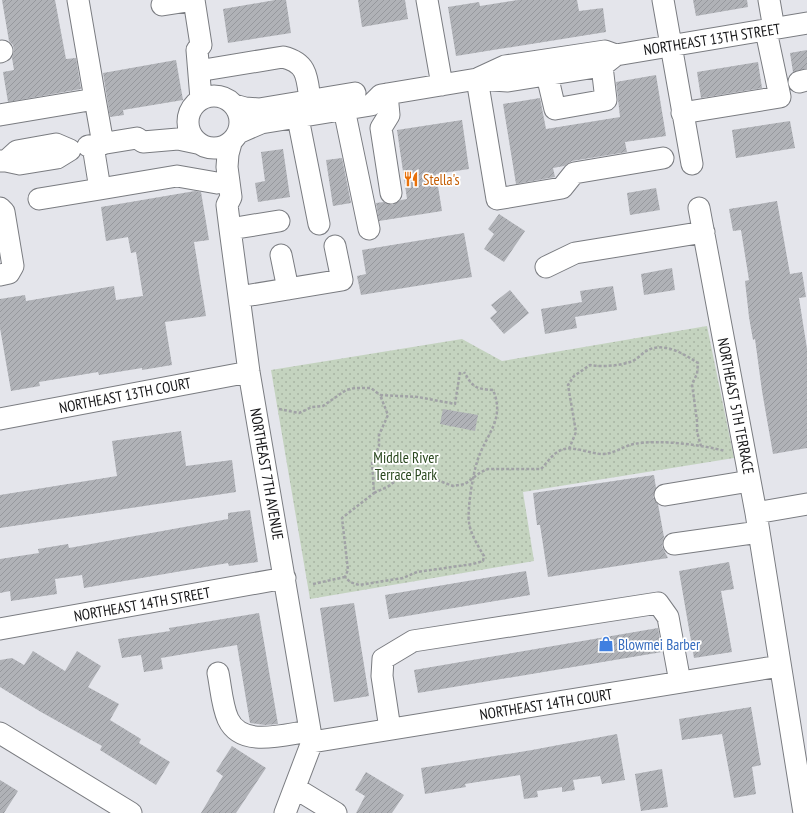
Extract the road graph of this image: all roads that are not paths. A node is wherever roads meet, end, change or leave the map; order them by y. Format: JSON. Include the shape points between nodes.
{"nodes":[{"id":1,"x":78,"y":0,"type":"edge"},
{"id":2,"x":194,"y":0,"type":"edge"},
{"id":3,"x":663,"y":0,"type":"edge"},
{"id":4,"x":769,"y":0,"type":"edge"},
{"id":5,"x":432,"y":1,"type":"edge"},
{"id":6,"x":162,"y":5,"type":"dead end"},
{"id":7,"x":807,"y":24,"type":"edge"},
{"id":8,"x":770,"y":30,"type":"junction"},
{"id":9,"x":201,"y":45,"type":"junction"},
{"id":10,"x":671,"y":46,"type":"junction"},
{"id":11,"x":609,"y":61,"type":"junction"},
{"id":12,"x":210,"y":69,"type":"junction"},
{"id":13,"x":547,"y":75,"type":"junction"},
{"id":14,"x":477,"y":79,"type":"junction"},
{"id":15,"x":442,"y":84,"type":"junction"},
{"id":16,"x":384,"y":95,"type":"junction"},
{"id":17,"x":95,"y":99,"type":"junction"},
{"id":18,"x":219,"y":100,"type":"junction"},
{"id":19,"x":301,"y":106,"type":"junction"},
{"id":20,"x":344,"y":109,"type":"junction"},
{"id":21,"x":682,"y":113,"type":"junction"},
{"id":22,"x":0,"y":115,"type":"edge"},
{"id":23,"x":188,"y":116,"type":"junction"},
{"id":24,"x":137,"y":138,"type":"junction"},
{"id":25,"x":235,"y":138,"type":"junction"},
{"id":26,"x":98,"y":145,"type":"junction"},
{"id":27,"x":200,"y":145,"type":"junction"},
{"id":28,"x":664,"y":158,"type":"dead end"},
{"id":29,"x":3,"y":161,"type":"edge"},
{"id":30,"x":692,"y":164,"type":"dead end"},
{"id":31,"x":217,"y":183,"type":"junction"},
{"id":32,"x":100,"y":189,"type":"junction"},
{"id":33,"x":391,"y":193,"type":"dead end"},
{"id":34,"x":40,"y":199,"type":"dead end"},
{"id":35,"x":226,"y":205,"type":"junction"},
{"id":36,"x":0,"y":208,"type":"edge"},
{"id":37,"x":699,"y":208,"type":"dead end"},
{"id":38,"x":279,"y":221,"type":"dead end"},
{"id":39,"x":319,"y":224,"type":"dead end"},
{"id":40,"x":230,"y":229,"type":"junction"},
{"id":41,"x":369,"y":229,"type":"dead end"},
{"id":42,"x":704,"y":232,"type":"junction"},
{"id":43,"x":335,"y":246,"type":"dead end"},
{"id":44,"x":281,"y":255,"type":"dead end"},
{"id":45,"x":546,"y":267,"type":"dead end"},
{"id":46,"x":0,"y":275,"type":"edge"},
{"id":47,"x":288,"y":289,"type":"junction"},
{"id":48,"x":239,"y":297,"type":"junction"},
{"id":49,"x":249,"y":372,"type":"junction"},
{"id":50,"x":0,"y":419,"type":"edge"},
{"id":51,"x":750,"y":481,"type":"junction"},
{"id":52,"x":665,"y":495,"type":"dead end"},
{"id":53,"x":807,"y":504,"type":"edge"},
{"id":54,"x":757,"y":522,"type":"junction"},
{"id":55,"x":674,"y":544,"type":"dead end"},
{"id":56,"x":285,"y":578,"type":"junction"},
{"id":57,"x":0,"y":629,"type":"edge"},
{"id":58,"x":780,"y":666,"type":"junction"},
{"id":59,"x":218,"y":673,"type":"dead end"},
{"id":60,"x":680,"y":682,"type":"junction"},
{"id":61,"x":390,"y":729,"type":"junction"},
{"id":62,"x":0,"y":733,"type":"edge"},
{"id":63,"x":311,"y":736,"type":"junction"},
{"id":64,"x":295,"y":788,"type":"junction"},
{"id":65,"x":132,"y":813,"type":"edge"},
{"id":66,"x":285,"y":813,"type":"edge"},
{"id":67,"x":336,"y":813,"type":"edge"},
{"id":68,"x":804,"y":813,"type":"edge"}],
"edges":[{"from":1,"to":17,"type":"street"},
{"from":2,"to":6,"type":"street"},
{"from":2,"to":9,"type":"street"},
{"from":3,"to":10,"type":"street"},
{"from":4,"to":8,"type":"street"},
{"from":5,"to":15,"type":"street"},
{"from":7,"to":8,"type":"street","name":"NORTHEAST 13TH STREET"},
{"from":8,"to":10,"type":"street","name":"NORTHEAST 13TH STREET"},
{"from":8,"to":21,"type":"street","via":[[780,97]]},
{"from":9,"to":12,"type":"street","via":[[207,48]]},
{"from":9,"to":18,"type":"street","via":[[196,50]]},
{"from":10,"to":11,"type":"street","name":"NORTHEAST 13TH STREET"},
{"from":10,"to":21,"type":"street"},
{"from":11,"to":13,"type":"street","name":"NORTHEAST 13TH STREET"},
{"from":11,"to":13,"type":"street","via":[[606,100],[555,109]]},
{"from":11,"to":14,"type":"street","name":"NORTHEAST 13TH STREET","via":[[605,51],[505,66]]},
{"from":12,"to":18,"type":"street"},
{"from":12,"to":19,"type":"street","via":[[283,57],[294,60],[302,66],[307,75]]},
{"from":13,"to":14,"type":"street","name":"NORTHEAST 13TH STREET","via":[[508,81]]},
{"from":14,"to":15,"type":"street","name":"NORTHEAST 13TH STREET"},
{"from":14,"to":28,"type":"street","via":[[497,199],[562,188],[574,173]]},
{"from":15,"to":16,"type":"street","name":"NORTHEAST 13TH STREET"},
{"from":16,"to":19,"type":"street","name":"NORTHEAST 13TH STREET","via":[[371,90]]},
{"from":16,"to":20,"type":"street","name":"NORTHEAST 13TH STREET","via":[[371,105]]},
{"from":16,"to":33,"type":"street","via":[[389,115],[381,128]]},
{"from":17,"to":22,"type":"street"},
{"from":17,"to":26,"type":"street"},
{"from":18,"to":19,"type":"street","name":"NORTHEAST 13TH STREET","via":[[245,108]]},
{"from":18,"to":23,"type":"street","via":[[191,109]]},
{"from":18,"to":25,"type":"street","via":[[240,119]]},
{"from":19,"to":20,"type":"street","name":"NORTHEAST 13TH STREET"},
{"from":19,"to":25,"type":"street","name":"NORTHEAST 13TH STREET"},
{"from":19,"to":39,"type":"street"},
{"from":20,"to":41,"type":"street"},
{"from":21,"to":30,"type":"street"},
{"from":23,"to":24,"type":"street","via":[[172,123],[142,129]]},
{"from":23,"to":27,"type":"street","via":[[188,131]]},
{"from":24,"to":26,"type":"street"},
{"from":24,"to":27,"type":"street","via":[[143,142],[178,139]]},
{"from":25,"to":27,"type":"street","via":[[218,149]]},
{"from":25,"to":35,"type":"street","name":"NORTHEAST 7TH AVENUE","via":[[228,154],[231,197]]},
{"from":26,"to":29,"type":"street","via":[[70,150],[57,158],[20,164]]},
{"from":26,"to":32,"type":"street"},
{"from":27,"to":31,"type":"street","name":"NORTHEAST 7TH AVENUE","via":[[212,160]]},
{"from":31,"to":32,"type":"street","via":[[177,176]]},
{"from":31,"to":35,"type":"street","name":"NORTHEAST 7TH AVENUE","via":[[220,200]]},
{"from":32,"to":34,"type":"street"},
{"from":35,"to":40,"type":"street","name":"NORTHEAST 7TH AVENUE"},
{"from":36,"to":46,"type":"street","via":[[4,212],[14,266],[9,273]]},
{"from":37,"to":42,"type":"street","name":"NORTHEAST 5TH TERRACE"},
{"from":38,"to":40,"type":"street"},
{"from":40,"to":48,"type":"street","name":"NORTHEAST 7TH AVENUE"},
{"from":42,"to":45,"type":"street","via":[[575,252]]},
{"from":42,"to":51,"type":"street","name":"NORTHEAST 5TH TERRACE"},
{"from":43,"to":47,"type":"street","via":[[342,280]]},
{"from":44,"to":47,"type":"street"},
{"from":47,"to":48,"type":"street"},
{"from":48,"to":49,"type":"street","name":"NORTHEAST 7TH AVENUE"},
{"from":49,"to":50,"type":"street","name":"NORTHEAST 13TH COURT"},
{"from":49,"to":56,"type":"street","name":"NORTHEAST 7TH AVENUE"},
{"from":51,"to":52,"type":"street"},
{"from":51,"to":54,"type":"street","name":"NORTHEAST 5TH TERRACE"},
{"from":53,"to":54,"type":"street"},
{"from":54,"to":55,"type":"street"},
{"from":54,"to":58,"type":"street","name":"NORTHEAST 5TH TERRACE"},
{"from":56,"to":57,"type":"street","name":"NORTHEAST 14TH STREET"},
{"from":56,"to":63,"type":"street","name":"NORTHEAST 7TH AVENUE"},
{"from":58,"to":60,"type":"street","name":"NORTHEAST 14TH COURT"},
{"from":58,"to":68,"type":"street","name":"NORTHEAST 5TH TERRACE"},
{"from":59,"to":63,"type":"street","name":"NORTHEAST 14TH COURT","via":[[228,719],[240,734],[255,738]]},
{"from":60,"to":61,"type":"street","name":"NORTHEAST 14TH COURT"},
{"from":60,"to":61,"type":"street","via":[[668,617],[658,603],[413,641],[384,658],[382,676]]},
{"from":61,"to":63,"type":"street","name":"NORTHEAST 14TH COURT"},
{"from":62,"to":65,"type":"street"},
{"from":63,"to":64,"type":"street"},
{"from":64,"to":66,"type":"street"},
{"from":64,"to":67,"type":"street"}]}
